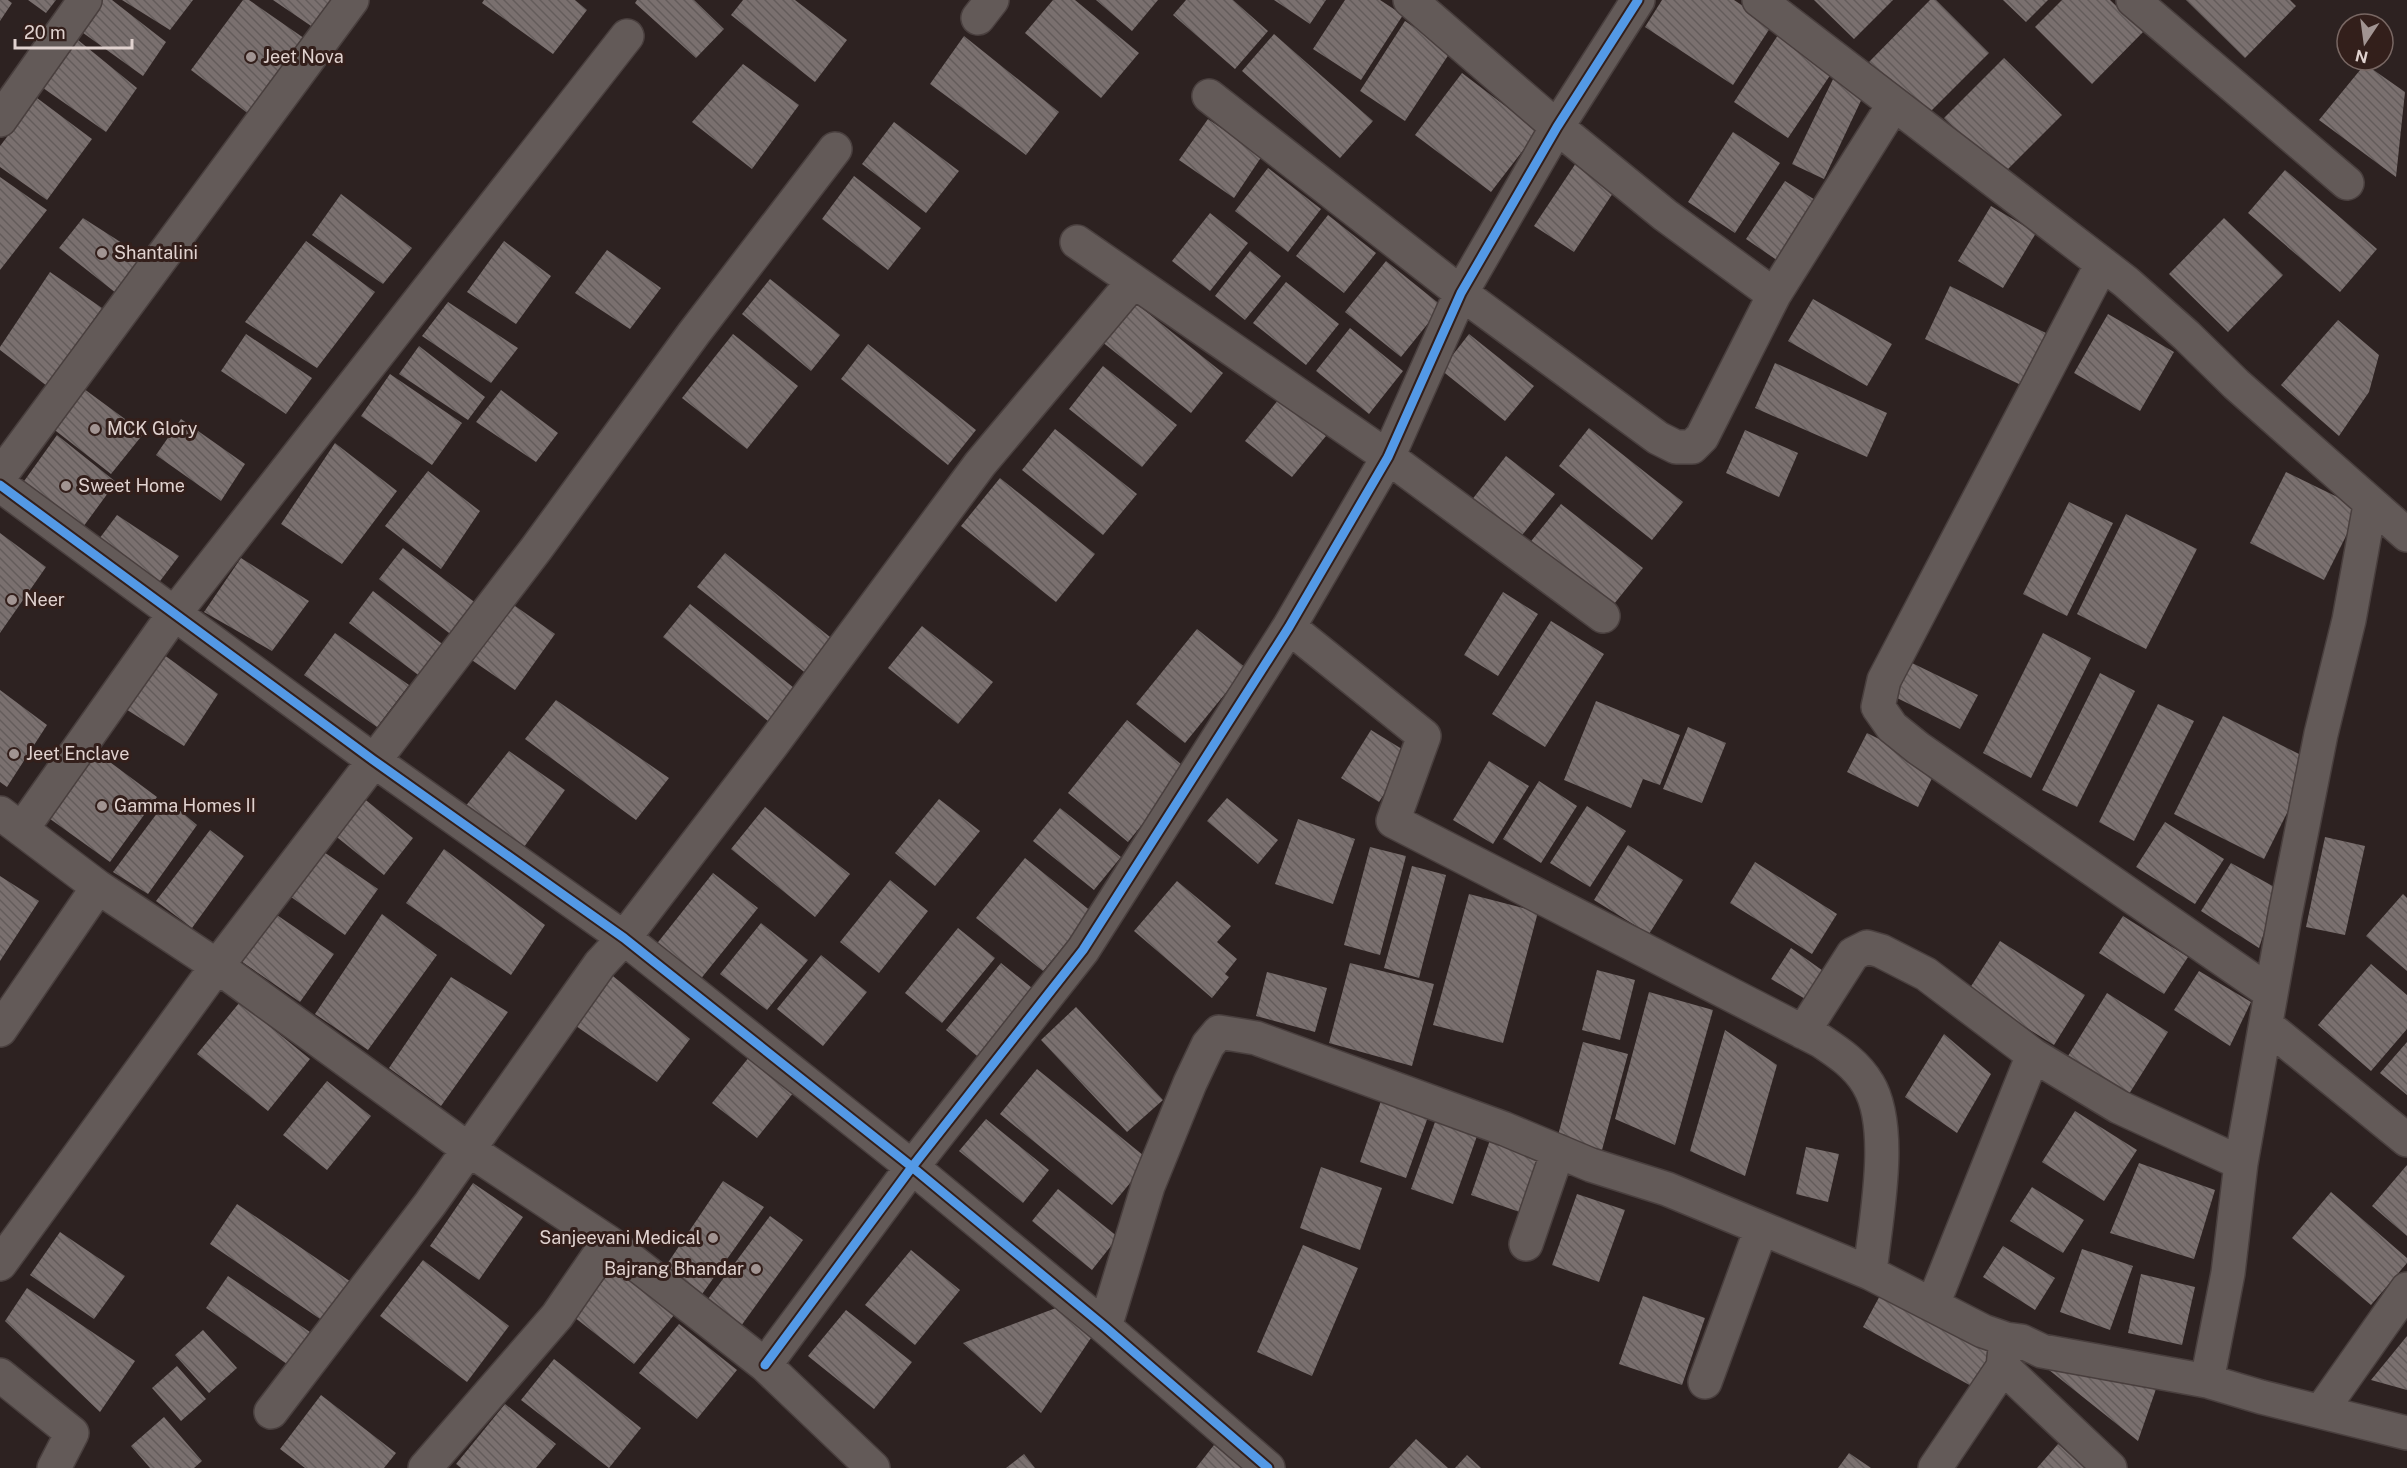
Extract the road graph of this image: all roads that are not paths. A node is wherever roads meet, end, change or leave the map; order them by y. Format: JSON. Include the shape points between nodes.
{"nodes":[{"id":1,"x":85,"y":0,"type":"edge"},
{"id":2,"x":351,"y":0,"type":"edge"},
{"id":3,"x":1410,"y":0,"type":"edge"},
{"id":4,"x":1638,"y":0,"type":"edge"},
{"id":5,"x":1760,"y":0,"type":"edge"},
{"id":6,"x":2133,"y":0,"type":"edge"},
{"id":7,"x":627,"y":36,"type":"dead end"},
{"id":8,"x":1209,"y":96,"type":"dead end"},
{"id":9,"x":1894,"y":104,"type":"junction"},
{"id":10,"x":0,"y":120,"type":"edge"},
{"id":11,"x":1557,"y":127,"type":"junction"},
{"id":12,"x":835,"y":149,"type":"dead end"},
{"id":13,"x":2347,"y":183,"type":"dead end"},
{"id":14,"x":1077,"y":242,"type":"dead end"},
{"id":15,"x":2102,"y":264,"type":"junction"},
{"id":16,"x":1133,"y":282,"type":"junction"},
{"id":17,"x":1461,"y":293,"type":"junction"},
{"id":18,"x":1774,"y":294,"type":"junction"},
{"id":19,"x":1388,"y":457,"type":"junction"},
{"id":20,"x":0,"y":476,"type":"edge"},
{"id":21,"x":0,"y":485,"type":"edge"},
{"id":22,"x":2370,"y":505,"type":"junction"},
{"id":23,"x":2407,"y":535,"type":"edge"},
{"id":24,"x":174,"y":614,"type":"junction"},
{"id":25,"x":1602,"y":616,"type":"dead end"},
{"id":26,"x":1288,"y":627,"type":"junction"},
{"id":27,"x":373,"y":760,"type":"junction"},
{"id":28,"x":11,"y":821,"type":"edge"},
{"id":29,"x":98,"y":887,"type":"junction"},
{"id":30,"x":624,"y":938,"type":"junction"},
{"id":31,"x":217,"y":966,"type":"junction"},
{"id":32,"x":2271,"y":993,"type":"junction"},
{"id":33,"x":2266,"y":1025,"type":"junction"},
{"id":34,"x":0,"y":1030,"type":"edge"},
{"id":35,"x":1803,"y":1032,"type":"junction"},
{"id":36,"x":2032,"y":1055,"type":"junction"},
{"id":37,"x":2407,"y":1140,"type":"edge"},
{"id":38,"x":468,"y":1149,"type":"junction"},
{"id":39,"x":1558,"y":1151,"type":"junction"},
{"id":40,"x":2241,"y":1163,"type":"junction"},
{"id":41,"x":912,"y":1167,"type":"junction"},
{"id":42,"x":1761,"y":1229,"type":"junction"},
{"id":43,"x":608,"y":1242,"type":"junction"},
{"id":44,"x":1526,"y":1244,"type":"dead end"},
{"id":45,"x":0,"y":1264,"type":"edge"},
{"id":46,"x":1870,"y":1273,"type":"junction"},
{"id":47,"x":2407,"y":1289,"type":"edge"},
{"id":48,"x":1933,"y":1304,"type":"junction"},
{"id":49,"x":1105,"y":1327,"type":"junction"},
{"id":50,"x":2004,"y":1353,"type":"junction"},
{"id":51,"x":765,"y":1365,"type":"junction"},
{"id":52,"x":0,"y":1374,"type":"edge"},
{"id":53,"x":2206,"y":1381,"type":"junction"},
{"id":54,"x":1705,"y":1382,"type":"dead end"},
{"id":55,"x":2321,"y":1411,"type":"junction"},
{"id":56,"x":271,"y":1412,"type":"dead end"},
{"id":57,"x":2407,"y":1433,"type":"edge"},
{"id":58,"x":54,"y":1468,"type":"edge"},
{"id":59,"x":425,"y":1468,"type":"edge"},
{"id":60,"x":873,"y":1468,"type":"edge"},
{"id":61,"x":1268,"y":1468,"type":"edge"},
{"id":62,"x":1935,"y":1468,"type":"edge"},
{"id":63,"x":2110,"y":1468,"type":"edge"}],
"edges":[{"from":1,"to":10,"type":"street"},
{"from":2,"to":20,"type":"street"},
{"from":3,"to":11,"type":"street"},
{"from":4,"to":11,"type":"street"},
{"from":5,"to":9,"type":"street"},
{"from":6,"to":13,"type":"street"},
{"from":7,"to":24,"type":"street"},
{"from":8,"to":17,"type":"street"},
{"from":9,"to":15,"type":"street"},
{"from":9,"to":18,"type":"street"},
{"from":11,"to":17,"type":"street"},
{"from":11,"to":18,"type":"street","via":[[1665,215]]},
{"from":12,"to":27,"type":"street","via":[[694,333],[537,549]]},
{"from":14,"to":16,"type":"street"},
{"from":15,"to":22,"type":"street","via":[[2187,336]]},
{"from":15,"to":32,"type":"street","via":[[1884,680],[1878,707],[1892,727],[1918,748]]},
{"from":16,"to":19,"type":"street"},
{"from":16,"to":30,"type":"street","via":[[980,464]]},
{"from":17,"to":18,"type":"street","via":[[1658,438],[1676,447],[1692,447],[1702,437]]},
{"from":17,"to":19,"type":"street"},
{"from":19,"to":25,"type":"street"},
{"from":19,"to":26,"type":"street"},
{"from":21,"to":24,"type":"street"},
{"from":22,"to":23,"type":"street"},
{"from":22,"to":32,"type":"street"},
{"from":24,"to":27,"type":"street"},
{"from":24,"to":28,"type":"street"},
{"from":26,"to":35,"type":"street","via":[[1424,736],[1393,821]]},
{"from":26,"to":41,"type":"street","via":[[1083,950]]},
{"from":27,"to":30,"type":"street"},
{"from":27,"to":31,"type":"street"},
{"from":28,"to":29,"type":"street"},
{"from":29,"to":31,"type":"street"},
{"from":29,"to":34,"type":"street"},
{"from":30,"to":38,"type":"street","via":[[600,964]]},
{"from":30,"to":41,"type":"street"},
{"from":31,"to":38,"type":"street"},
{"from":31,"to":45,"type":"street"},
{"from":32,"to":33,"type":"street"},
{"from":33,"to":37,"type":"street"},
{"from":33,"to":40,"type":"street"},
{"from":35,"to":36,"type":"street","via":[[1846,963],[1867,947],[1926,974]]},
{"from":35,"to":46,"type":"street","via":[[1849,1060],[1869,1084],[1881,1117],[1882,1151]]},
{"from":36,"to":40,"type":"street","via":[[2120,1107]]},
{"from":36,"to":48,"type":"street"},
{"from":38,"to":43,"type":"street"},
{"from":38,"to":56,"type":"street"},
{"from":39,"to":42,"type":"street","via":[[1666,1189]]},
{"from":39,"to":44,"type":"street"},
{"from":39,"to":49,"type":"street","via":[[1256,1038],[1219,1032],[1208,1045],[1190,1083],[1148,1186]]},
{"from":40,"to":53,"type":"street","via":[[2228,1274]]},
{"from":41,"to":49,"type":"street"},
{"from":41,"to":51,"type":"street"},
{"from":42,"to":46,"type":"street"},
{"from":42,"to":54,"type":"street"},
{"from":43,"to":51,"type":"street"},
{"from":43,"to":59,"type":"street","via":[[557,1316]]},
{"from":46,"to":48,"type":"street"},
{"from":47,"to":55,"type":"street"},
{"from":48,"to":50,"type":"street","via":[[1983,1330]]},
{"from":49,"to":61,"type":"street"},
{"from":50,"to":53,"type":"street","via":[[2021,1341],[2042,1351]]},
{"from":50,"to":62,"type":"street"},
{"from":50,"to":63,"type":"street"},
{"from":51,"to":60,"type":"street"},
{"from":52,"to":58,"type":"street","via":[[72,1432]]},
{"from":53,"to":55,"type":"street"},
{"from":55,"to":57,"type":"street"}]}
